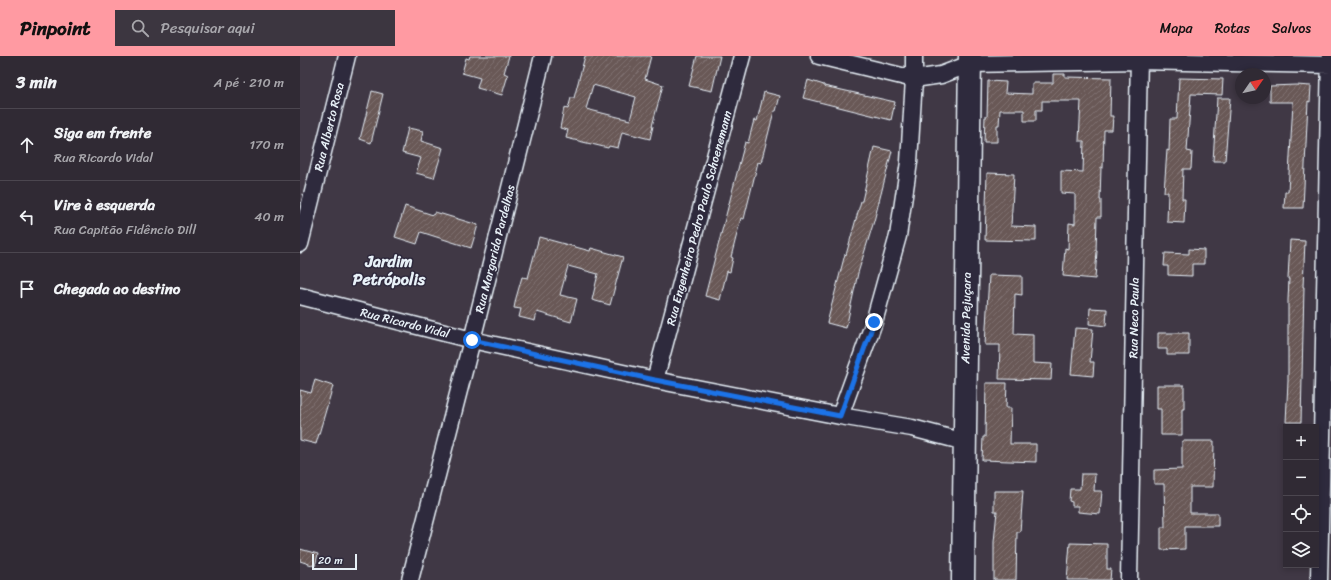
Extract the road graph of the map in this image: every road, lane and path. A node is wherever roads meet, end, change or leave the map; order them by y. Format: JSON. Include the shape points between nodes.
{"nodes":[{"id":1,"x":346,"y":56,"type":"edge"},
{"id":2,"x":543,"y":56,"type":"edge"},
{"id":3,"x":742,"y":56,"type":"edge"},
{"id":4,"x":820,"y":56,"type":"edge"},
{"id":5,"x":914,"y":56,"type":"edge"},
{"id":6,"x":1139,"y":59,"type":"edge"},
{"id":7,"x":970,"y":60,"type":"edge"},
{"id":8,"x":1330,"y":62,"type":"edge"},
{"id":9,"x":914,"y":79,"type":"junction"},
{"id":10,"x":300,"y":244,"type":"edge"},
{"id":11,"x":300,"y":296,"type":"edge"},
{"id":12,"x":472,"y":340,"type":"junction"},
{"id":13,"x":655,"y":380,"type":"junction"},
{"id":14,"x":1327,"y":406,"type":"edge"},
{"id":15,"x":840,"y":416,"type":"junction"},
{"id":16,"x":965,"y":442,"type":"junction"},
{"id":17,"x":410,"y":580,"type":"edge"},
{"id":18,"x":963,"y":580,"type":"edge"},
{"id":19,"x":1129,"y":580,"type":"edge"},
{"id":20,"x":1319,"y":580,"type":"edge"}],
"edges":[{"from":1,"to":10,"type":"street","name":"Rua Alberto Rosa"},
{"from":2,"to":12,"type":"street","name":"Rua Margarida Pardelhas"},
{"from":3,"to":13,"type":"street","name":"Rua Engenheiro Pedro Paulo Schoenemann"},
{"from":4,"to":9,"type":"street"},
{"from":5,"to":9,"type":"street"},
{"from":6,"to":7,"type":"street"},
{"from":6,"to":8,"type":"street"},
{"from":6,"to":19,"type":"street","name":"Rua Neco Paula"},
{"from":7,"to":9,"type":"street","via":[[941,75]]},
{"from":7,"to":16,"type":"street","name":"Avenida Pejuçara"},
{"from":8,"to":14,"type":"street"},
{"from":9,"to":15,"type":"street","via":[[909,162],[898,236],[874,322]]},
{"from":11,"to":12,"type":"street","name":"Rua Ricardo Vidal"},
{"from":12,"to":13,"type":"street","name":"Rua Ricardo Vidal"},
{"from":12,"to":17,"type":"street","name":"Rua Margarida Pardelhas"},
{"from":13,"to":15,"type":"street","name":"Rua Ricardo Vidal"},
{"from":14,"to":20,"type":"street"},
{"from":15,"to":16,"type":"street","name":"Rua Ricardo Vidal","via":[[912,428]]},
{"from":16,"to":18,"type":"street","name":"Avenida Pejuçara"}]}
